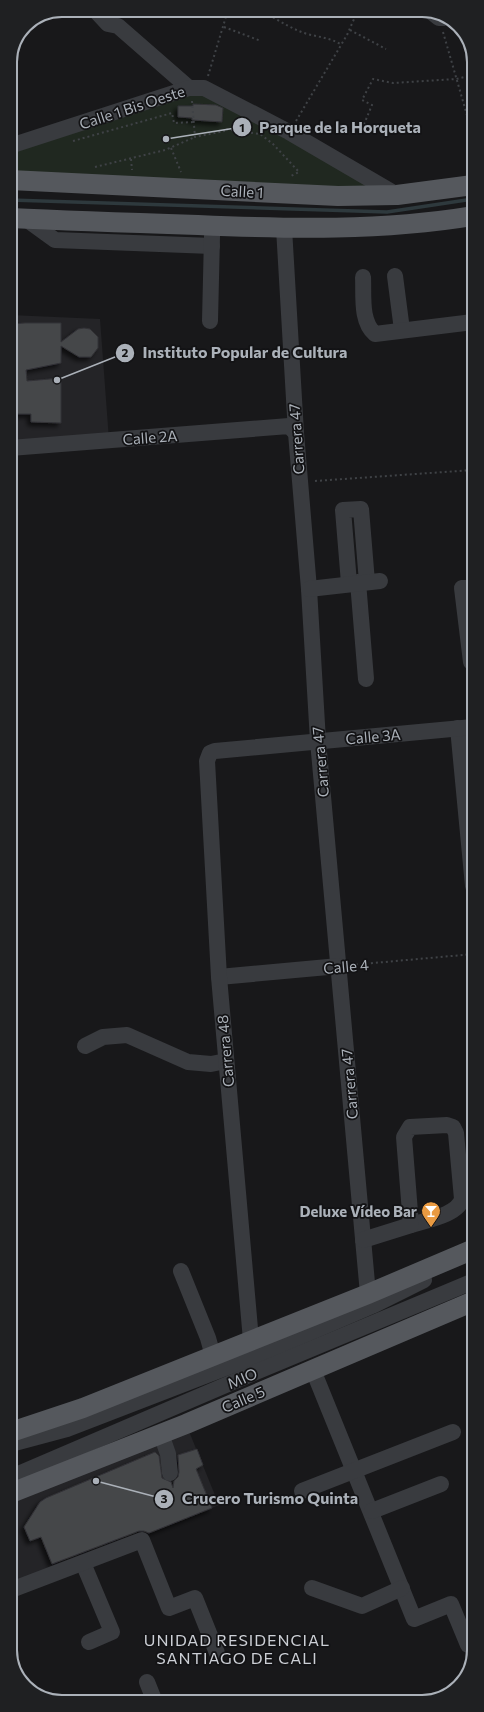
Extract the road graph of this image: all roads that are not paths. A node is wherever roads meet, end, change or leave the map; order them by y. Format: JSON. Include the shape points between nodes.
{"nodes":[{"id":1,"x":102,"y":17,"type":"edge"},
{"id":2,"x":115,"y":17,"type":"edge"},
{"id":3,"x":118,"y":26,"type":"junction"},
{"id":4,"x":197,"y":88,"type":"junction"},
{"id":5,"x":17,"y":144,"type":"edge"},
{"id":6,"x":17,"y":180,"type":"edge"},
{"id":7,"x":467,"y":186,"type":"edge"},
{"id":8,"x":397,"y":195,"type":"junction"},
{"id":9,"x":467,"y":217,"type":"edge"},
{"id":10,"x":18,"y":218,"type":"edge"},
{"id":11,"x":212,"y":226,"type":"junction"},
{"id":12,"x":284,"y":228,"type":"junction"},
{"id":13,"x":212,"y":246,"type":"junction"},
{"id":14,"x":395,"y":276,"type":"dead end"},
{"id":15,"x":363,"y":277,"type":"dead end"},
{"id":16,"x":210,"y":321,"type":"dead end"},
{"id":17,"x":467,"y":323,"type":"edge"},
{"id":18,"x":402,"y":330,"type":"junction"},
{"id":19,"x":293,"y":426,"type":"junction"},
{"id":20,"x":17,"y":447,"type":"edge"},
{"id":21,"x":467,"y":588,"type":"edge"},
{"id":22,"x":309,"y":589,"type":"junction"},
{"id":23,"x":467,"y":629,"type":"edge"},
{"id":24,"x":366,"y":679,"type":"dead end"},
{"id":25,"x":466,"y":728,"type":"edge"},
{"id":26,"x":318,"y":741,"type":"junction"},
{"id":27,"x":467,"y":748,"type":"edge"},
{"id":28,"x":207,"y":761,"type":"joint"},
{"id":29,"x":339,"y":966,"type":"junction"},
{"id":30,"x":219,"y":977,"type":"junction"},
{"id":31,"x":84,"y":1046,"type":"dead end"},
{"id":32,"x":226,"y":1061,"type":"junction"},
{"id":33,"x":411,"y":1225,"type":"junction"},
{"id":34,"x":363,"y":1240,"type":"junction"},
{"id":35,"x":467,"y":1251,"type":"edge"},
{"id":36,"x":467,"y":1258,"type":"edge"},
{"id":37,"x":181,"y":1271,"type":"dead end"},
{"id":38,"x":467,"y":1284,"type":"edge"},
{"id":39,"x":368,"y":1294,"type":"junction"},
{"id":40,"x":467,"y":1304,"type":"edge"},
{"id":41,"x":251,"y":1340,"type":"junction"},
{"id":42,"x":213,"y":1356,"type":"junction"},
{"id":43,"x":313,"y":1370,"type":"junction"},
{"id":44,"x":17,"y":1430,"type":"edge"},
{"id":45,"x":453,"y":1432,"type":"dead end"},
{"id":46,"x":161,"y":1434,"type":"junction"},
{"id":47,"x":17,"y":1442,"type":"edge"},
{"id":48,"x":355,"y":1471,"type":"junction"},
{"id":49,"x":170,"y":1473,"type":"dead end"},
{"id":50,"x":17,"y":1474,"type":"edge"},
{"id":51,"x":441,"y":1484,"type":"dead end"},
{"id":52,"x":17,"y":1491,"type":"edge"},
{"id":53,"x":302,"y":1491,"type":"dead end"},
{"id":54,"x":372,"y":1511,"type":"junction"},
{"id":55,"x":83,"y":1564,"type":"junction"},
{"id":56,"x":53,"y":1567,"type":"dead end"},
{"id":57,"x":17,"y":1579,"type":"edge"},
{"id":58,"x":17,"y":1588,"type":"edge"},
{"id":59,"x":312,"y":1588,"type":"dead end"},
{"id":60,"x":402,"y":1588,"type":"junction"},
{"id":61,"x":89,"y":1642,"type":"dead end"},
{"id":62,"x":467,"y":1644,"type":"edge"},
{"id":63,"x":217,"y":1653,"type":"dead end"},
{"id":64,"x":148,"y":1682,"type":"dead end"},
{"id":65,"x":153,"y":1695,"type":"edge"}],
"edges":[{"from":1,"to":3,"type":"street","via":[[108,24]]},
{"from":2,"to":3,"type":"street"},
{"from":3,"to":4,"type":"street"},
{"from":4,"to":5,"type":"street","name":"Calle 1 Bis Oeste"},
{"from":4,"to":8,"type":"street","name":"Calle 1 Bis Oeste","via":[[289,132]]},
{"from":6,"to":8,"type":"main road","name":"Calle 1","via":[[338,196]]},
{"from":7,"to":8,"type":"main road","name":"Calle 1"},
{"from":9,"to":12,"type":"main road","via":[[397,225]]},
{"from":10,"to":11,"type":"main road"},
{"from":10,"to":13,"type":"street","via":[[55,240]]},
{"from":11,"to":12,"type":"main road"},
{"from":11,"to":13,"type":"street"},
{"from":12,"to":19,"type":"street","name":"Carrera 47"},
{"from":13,"to":16,"type":"street"},
{"from":14,"to":18,"type":"street"},
{"from":15,"to":18,"type":"street","via":[[368,328],[375,334]]},
{"from":17,"to":18,"type":"street"},
{"from":19,"to":20,"type":"street","name":"Calle 2A"},
{"from":19,"to":22,"type":"street","name":"Carrera 47"},
{"from":21,"to":23,"type":"street","via":[[462,588]]},
{"from":22,"to":24,"type":"street","via":[[363,582]]},
{"from":22,"to":26,"type":"street","name":"Carrera 47"},
{"from":25,"to":26,"type":"street","name":"Calle 3A"},
{"from":25,"to":27,"type":"street"},
{"from":26,"to":28,"type":"street","name":"Calle 3A","via":[[215,751],[210,753]]},
{"from":26,"to":29,"type":"street","name":"Carrera 47"},
{"from":28,"to":30,"type":"street","name":"Carrera 48"},
{"from":29,"to":30,"type":"street","name":"Calle 4"},
{"from":29,"to":34,"type":"street","name":"Carrera 47"},
{"from":30,"to":32,"type":"street","name":"Carrera 48"},
{"from":31,"to":32,"type":"street","via":[[103,1037],[127,1035],[188,1062],[211,1064]]},
{"from":32,"to":41,"type":"street","name":"Carrera 48"},
{"from":33,"to":33,"type":"street","via":[[404,1137],[406,1131],[410,1127],[448,1124],[456,1133],[461,1206],[454,1211]]},
{"from":33,"to":34,"type":"street"},
{"from":34,"to":39,"type":"street","name":"Carrera 47"},
{"from":35,"to":39,"type":"main road"},
{"from":36,"to":47,"type":"street","name":"MIO","via":[[372,1306],[254,1357],[67,1429]]},
{"from":37,"to":42,"type":"street"},
{"from":38,"to":50,"type":"street","name":"MIO"},
{"from":39,"to":41,"type":"main road"},
{"from":40,"to":43,"type":"main road","name":"Calle 5"},
{"from":41,"to":42,"type":"main road"},
{"from":42,"to":44,"type":"main road","via":[[83,1408]]},
{"from":43,"to":46,"type":"main road","name":"Calle 5"},
{"from":43,"to":48,"type":"street"},
{"from":45,"to":48,"type":"street"},
{"from":46,"to":49,"type":"street","via":[[168,1454]]},
{"from":46,"to":52,"type":"main road","name":"Calle 5"},
{"from":48,"to":53,"type":"street"},
{"from":48,"to":54,"type":"street"},
{"from":51,"to":54,"type":"street"},
{"from":54,"to":60,"type":"street"},
{"from":55,"to":58,"type":"street"},
{"from":55,"to":61,"type":"street","via":[[112,1632]]},
{"from":55,"to":63,"type":"street","via":[[142,1540],[169,1608],[196,1598]]},
{"from":56,"to":57,"type":"street"},
{"from":59,"to":60,"type":"street","via":[[362,1606]]},
{"from":60,"to":62,"type":"street","via":[[414,1619],[451,1604]]},
{"from":64,"to":65,"type":"street"}]}
